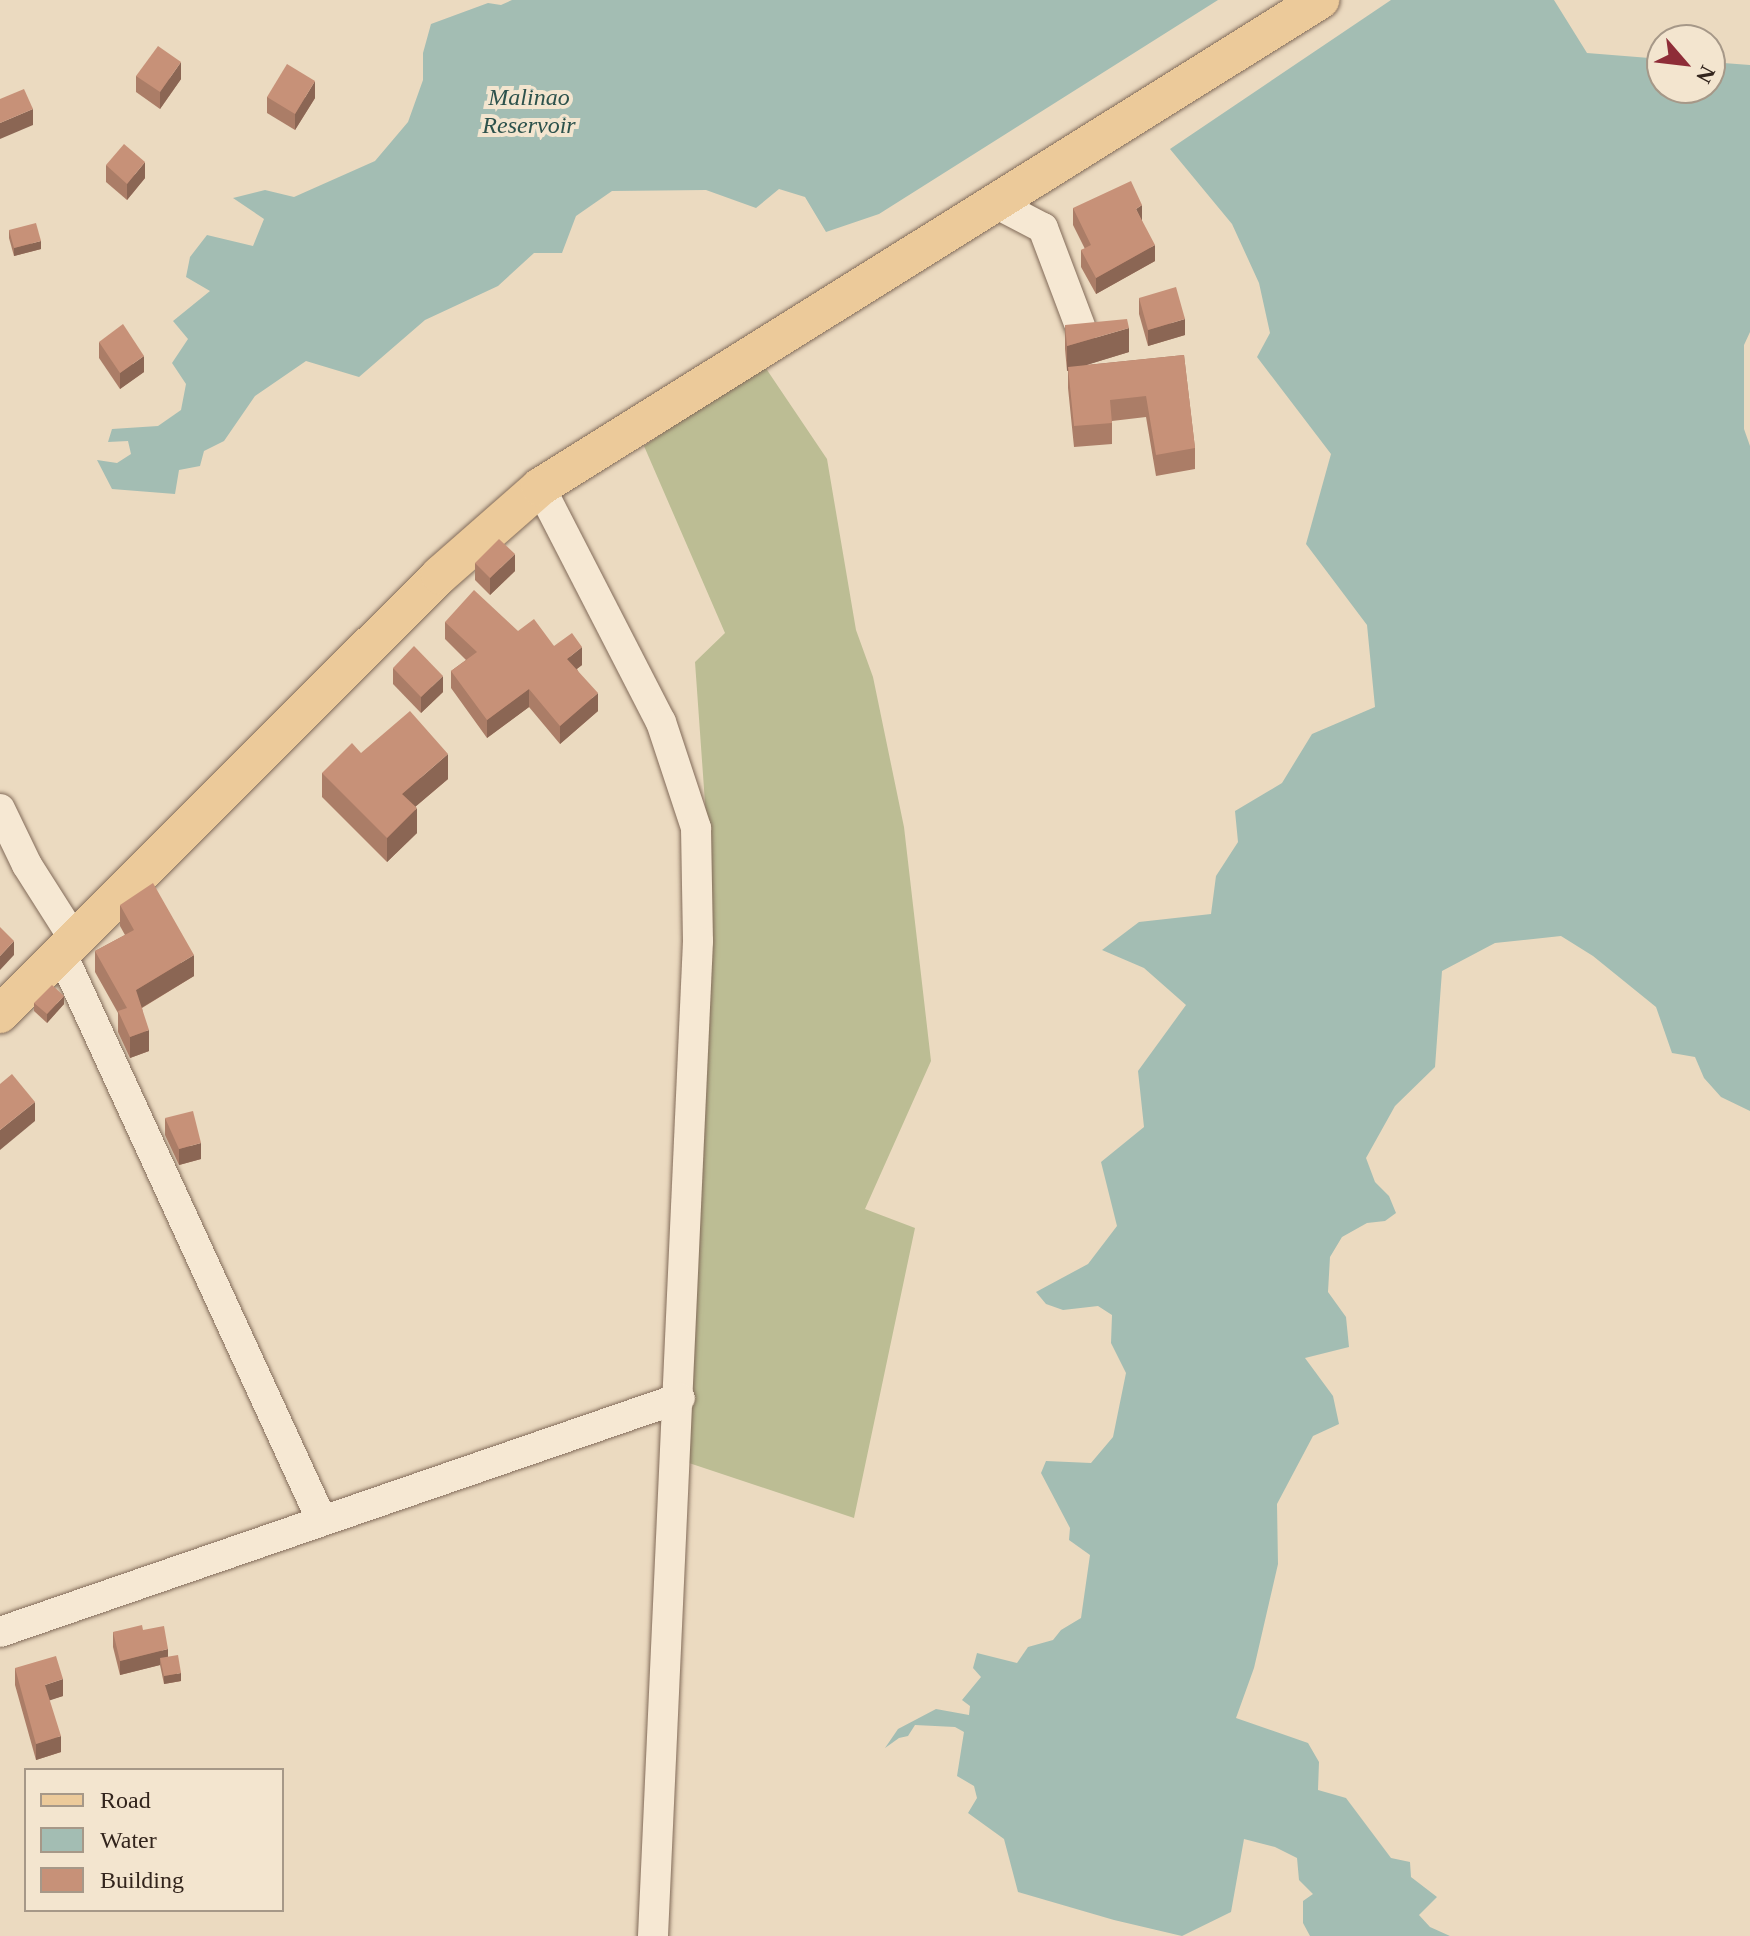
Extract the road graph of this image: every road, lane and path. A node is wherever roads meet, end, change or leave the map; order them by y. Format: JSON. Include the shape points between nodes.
{"nodes":[{"id":1,"x":1320,"y":0,"type":"edge"},
{"id":2,"x":995,"y":203,"type":"junction"},
{"id":3,"x":1080,"y":326,"type":"edge"},
{"id":4,"x":540,"y":487,"type":"junction"},
{"id":5,"x":0,"y":809,"type":"edge"},
{"id":6,"x":68,"y":945,"type":"junction"},
{"id":7,"x":0,"y":1014,"type":"edge"},
{"id":8,"x":680,"y":1398,"type":"junction"},
{"id":9,"x":322,"y":1521,"type":"junction"},
{"id":10,"x":0,"y":1632,"type":"edge"},
{"id":11,"x":653,"y":1936,"type":"edge"}],
"edges":[{"from":1,"to":2,"type":"main road"},
{"from":2,"to":3,"type":"street","via":[[1043,228]]},
{"from":2,"to":4,"type":"main road"},
{"from":4,"to":6,"type":"main road","via":[[440,575]]},
{"from":4,"to":8,"type":"street","via":[[661,722],[696,828],[698,941]]},
{"from":5,"to":6,"type":"street"},
{"from":6,"to":7,"type":"main road"},
{"from":6,"to":9,"type":"street"},
{"from":8,"to":9,"type":"street"},
{"from":8,"to":11,"type":"street"},
{"from":9,"to":10,"type":"street"}]}
